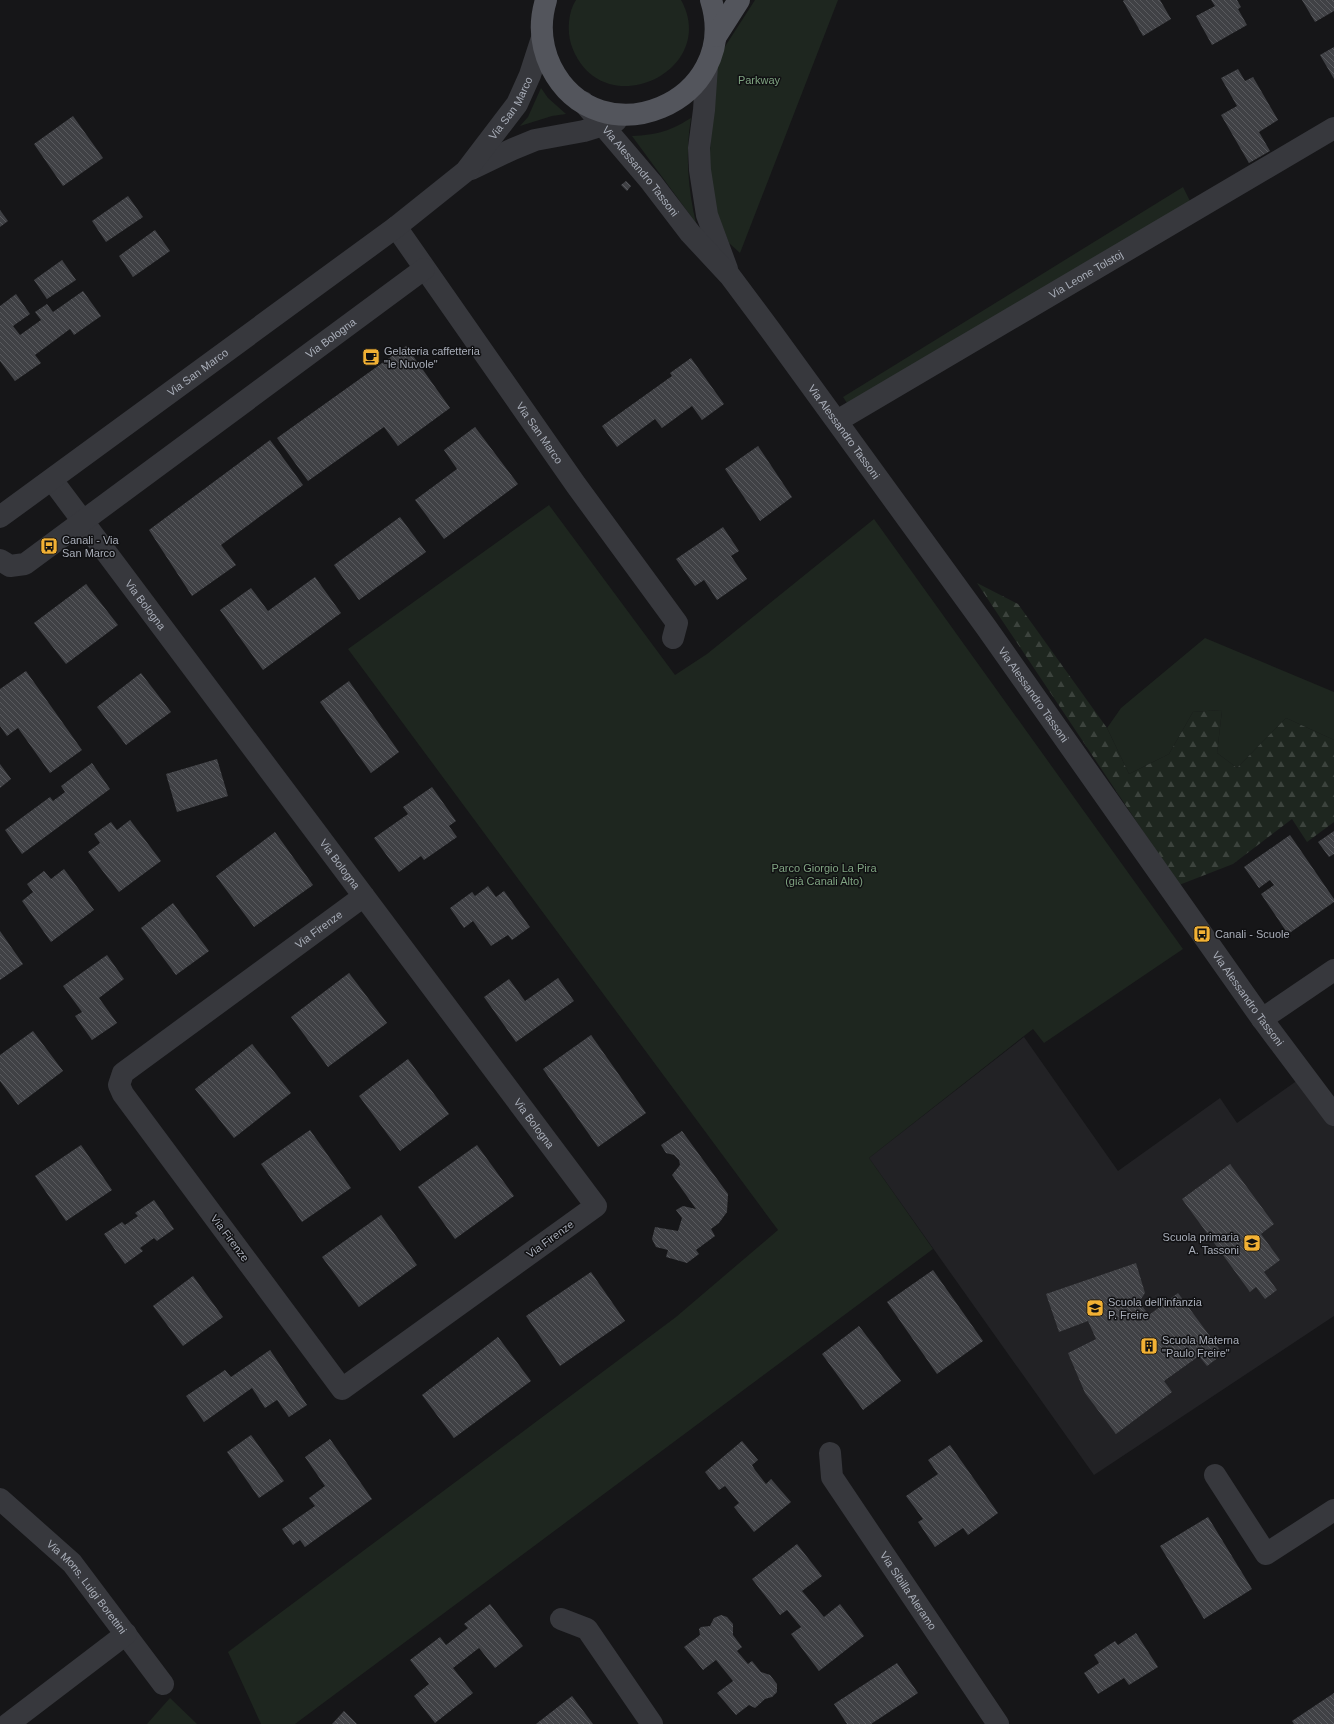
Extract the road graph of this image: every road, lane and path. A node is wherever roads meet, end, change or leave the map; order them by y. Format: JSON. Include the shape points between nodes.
{"nodes":[{"id":1,"x":531,"y":0,"type":"edge"},
{"id":2,"x":546,"y":0,"type":"edge"},
{"id":3,"x":711,"y":0,"type":"edge"},
{"id":4,"x":739,"y":0,"type":"edge"},
{"id":5,"x":542,"y":32,"type":"junction"},
{"id":6,"x":716,"y":36,"type":"junction"},
{"id":7,"x":707,"y":66,"type":"junction"},
{"id":8,"x":583,"y":102,"type":"junction"},
{"id":9,"x":637,"y":114,"type":"junction"},
{"id":10,"x":603,"y":125,"type":"junction"},
{"id":11,"x":1334,"y":128,"type":"edge"},
{"id":12,"x":466,"y":171,"type":"junction"},
{"id":13,"x":396,"y":227,"type":"junction"},
{"id":14,"x":424,"y":269,"type":"junction"},
{"id":15,"x":730,"y":276,"type":"junction"},
{"id":16,"x":837,"y":421,"type":"junction"},
{"id":17,"x":52,"y":480,"type":"junction"},
{"id":18,"x":0,"y":517,"type":"edge"},
{"id":19,"x":84,"y":521,"type":"junction"},
{"id":20,"x":0,"y":560,"type":"edge"},
{"id":21,"x":673,"y":638,"type":"dead end"},
{"id":22,"x":364,"y":896,"type":"junction"},
{"id":23,"x":1334,"y":970,"type":"edge"},
{"id":24,"x":1262,"y":1019,"type":"junction"},
{"id":25,"x":1334,"y":1115,"type":"edge"},
{"id":26,"x":596,"y":1206,"type":"joint"},
{"id":27,"x":830,"y":1453,"type":"dead end"},
{"id":28,"x":1215,"y":1475,"type":"dead end"},
{"id":29,"x":0,"y":1499,"type":"edge"},
{"id":30,"x":1334,"y":1510,"type":"edge"},
{"id":31,"x":561,"y":1618,"type":"dead end"},
{"id":32,"x":126,"y":1634,"type":"junction"},
{"id":33,"x":163,"y":1684,"type":"dead end"},
{"id":34,"x":8,"y":1724,"type":"edge"},
{"id":35,"x":652,"y":1724,"type":"edge"},
{"id":36,"x":998,"y":1724,"type":"edge"}],
"edges":[{"from":1,"to":5,"type":"main road"},
{"from":2,"to":5,"type":"main road"},
{"from":3,"to":6,"type":"main road","via":[[715,12]]},
{"from":4,"to":6,"type":"main road"},
{"from":5,"to":8,"type":"main road","via":[[546,58],[555,75]]},
{"from":5,"to":12,"type":"street","name":"Via San Marco","via":[[530,75],[517,104]]},
{"from":6,"to":7,"type":"main road"},
{"from":7,"to":9,"type":"main road","via":[[695,84],[678,99],[659,110]]},
{"from":7,"to":15,"type":"street","name":"Via Alessandro Tassoni","via":[[699,148],[700,170],[707,215]]},
{"from":8,"to":9,"type":"main road","via":[[606,112]]},
{"from":8,"to":10,"type":"street","name":"Via Alessandro Tassoni"},
{"from":9,"to":10,"type":"street","name":"Via San Marco"},
{"from":10,"to":12,"type":"street","name":"Via San Marco","via":[[535,140]]},
{"from":10,"to":15,"type":"street","name":"Via Alessandro Tassoni","via":[[690,233]]},
{"from":11,"to":16,"type":"street","name":"Via Leone Tolstoj"},
{"from":12,"to":13,"type":"street","name":"Via San Marco"},
{"from":13,"to":14,"type":"street","name":"Via San Marco"},
{"from":13,"to":17,"type":"street","name":"Via San Marco"},
{"from":14,"to":19,"type":"street","name":"Via Bologna"},
{"from":14,"to":21,"type":"street","name":"Via San Marco","via":[[677,624]]},
{"from":15,"to":16,"type":"street","name":"Via Alessandro Tassoni"},
{"from":16,"to":24,"type":"street","name":"Via Alessandro Tassoni","via":[[986,627]]},
{"from":17,"to":18,"type":"street","name":"Via San Marco"},
{"from":17,"to":19,"type":"street","name":"Via Bologna"},
{"from":19,"to":20,"type":"street","name":"Via Bologna","via":[[25,564],[10,566]]},
{"from":19,"to":22,"type":"street","name":"Via Bologna"},
{"from":22,"to":26,"type":"street","name":"Via Bologna"},
{"from":22,"to":26,"type":"street","name":"Via Firenze","via":[[123,1073],[119,1085],[123,1094],[342,1389]]},
{"from":23,"to":24,"type":"street"},
{"from":24,"to":25,"type":"street","name":"Via Alessandro Tassoni"},
{"from":27,"to":36,"type":"street","name":"Via Sibilla Aleramo","via":[[832,1477]]},
{"from":28,"to":30,"type":"street","via":[[1266,1554]]},
{"from":29,"to":32,"type":"street","name":"Via Mons. Luigi Borettini","via":[[72,1563]]},
{"from":31,"to":35,"type":"street","via":[[587,1630]]},
{"from":32,"to":33,"type":"street","name":"Via Mons. Luigi Borettini"},
{"from":32,"to":34,"type":"street"}]}
